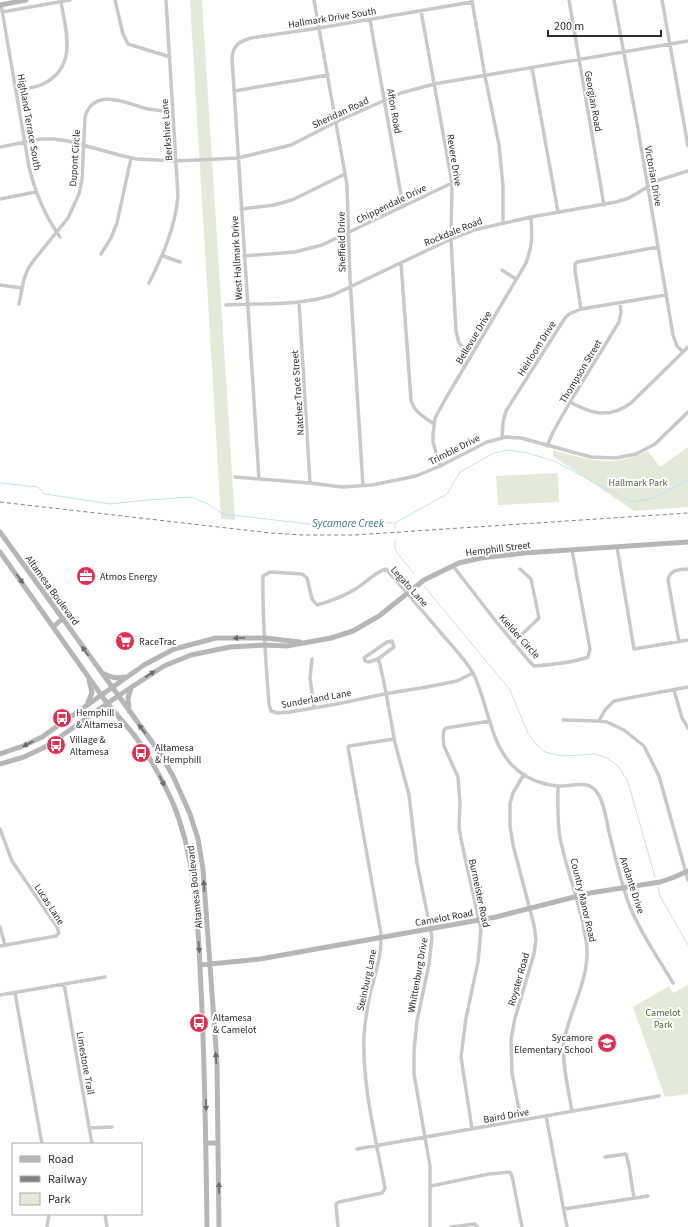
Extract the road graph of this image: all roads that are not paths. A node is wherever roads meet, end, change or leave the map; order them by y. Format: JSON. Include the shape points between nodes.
{"nodes":[{"id":1,"x":26,"y":0,"type":"edge"},
{"id":2,"x":70,"y":0,"type":"edge"},
{"id":3,"x":115,"y":0,"type":"edge"},
{"id":4,"x":166,"y":0,"type":"edge"},
{"id":5,"x":314,"y":0,"type":"edge"},
{"id":6,"x":569,"y":0,"type":"edge"},
{"id":7,"x":614,"y":0,"type":"edge"},
{"id":8,"x":662,"y":0,"type":"edge"},
{"id":9,"x":472,"y":1,"type":"edge"},
{"id":10,"x":61,"y":2,"type":"junction"},
{"id":11,"x":1,"y":5,"type":"edge"},
{"id":12,"x":421,"y":11,"type":"junction"},
{"id":13,"x":2,"y":12,"type":"junction"},
{"id":14,"x":370,"y":20,"type":"junction"},
{"id":15,"x":319,"y":28,"type":"junction"},
{"id":16,"x":242,"y":41,"type":"joint"},
{"id":17,"x":688,"y":41,"type":"edge"},
{"id":18,"x":670,"y":44,"type":"junction"},
{"id":19,"x":624,"y":52,"type":"junction"},
{"id":20,"x":170,"y":57,"type":"junction"},
{"id":21,"x":578,"y":60,"type":"junction"},
{"id":22,"x":532,"y":68,"type":"junction"},
{"id":23,"x":328,"y":75,"type":"junction"},
{"id":24,"x":485,"y":76,"type":"junction"},
{"id":25,"x":434,"y":84,"type":"junction"},
{"id":26,"x":16,"y":90,"type":"junction"},
{"id":27,"x":234,"y":91,"type":"junction"},
{"id":28,"x":384,"y":100,"type":"junction"},
{"id":29,"x":173,"y":112,"type":"junction"},
{"id":30,"x":336,"y":122,"type":"junction"},
{"id":31,"x":25,"y":142,"type":"junction"},
{"id":32,"x":84,"y":145,"type":"junction"},
{"id":33,"x":688,"y":146,"type":"edge"},
{"id":34,"x":0,"y":147,"type":"edge"},
{"id":35,"x":131,"y":158,"type":"junction"},
{"id":36,"x":238,"y":158,"type":"junction"},
{"id":37,"x":176,"y":161,"type":"junction"},
{"id":38,"x":688,"y":171,"type":"edge"},
{"id":39,"x":346,"y":174,"type":"junction"},
{"id":40,"x":452,"y":183,"type":"junction"},
{"id":41,"x":648,"y":186,"type":"junction"},
{"id":42,"x":36,"y":192,"type":"junction"},
{"id":43,"x":0,"y":199,"type":"edge"},
{"id":44,"x":604,"y":205,"type":"junction"},
{"id":45,"x":403,"y":206,"type":"junction"},
{"id":46,"x":241,"y":209,"type":"junction"},
{"id":47,"x":558,"y":212,"type":"junction"},
{"id":48,"x":531,"y":217,"type":"junction"},
{"id":49,"x":503,"y":222,"type":"junction"},
{"id":50,"x":56,"y":232,"type":"junction"},
{"id":51,"x":349,"y":232,"type":"junction"},
{"id":52,"x":60,"y":237,"type":"dead end"},
{"id":53,"x":451,"y":239,"type":"junction"},
{"id":54,"x":658,"y":247,"type":"junction"},
{"id":55,"x":102,"y":254,"type":"dead end"},
{"id":56,"x":163,"y":256,"type":"junction"},
{"id":57,"x":244,"y":256,"type":"junction"},
{"id":58,"x":180,"y":262,"type":"dead end"},
{"id":59,"x":401,"y":263,"type":"junction"},
{"id":60,"x":502,"y":270,"type":"dead end"},
{"id":61,"x":516,"y":279,"type":"junction"},
{"id":62,"x":149,"y":283,"type":"dead end"},
{"id":63,"x":0,"y":285,"type":"edge"},
{"id":64,"x":350,"y":287,"type":"junction"},
{"id":65,"x":22,"y":288,"type":"junction"},
{"id":66,"x":666,"y":295,"type":"junction"},
{"id":67,"x":299,"y":302,"type":"junction"},
{"id":68,"x":620,"y":302,"type":"junction"},
{"id":69,"x":18,"y":304,"type":"dead end"},
{"id":70,"x":247,"y":304,"type":"junction"},
{"id":71,"x":226,"y":306,"type":"dead end"},
{"id":72,"x":581,"y":309,"type":"junction"},
{"id":73,"x":688,"y":347,"type":"edge"},
{"id":74,"x":683,"y":352,"type":"junction"},
{"id":75,"x":472,"y":356,"type":"junction"},
{"id":76,"x":570,"y":402,"type":"junction"},
{"id":77,"x":688,"y":412,"type":"edge"},
{"id":78,"x":434,"y":424,"type":"junction"},
{"id":79,"x":502,"y":438,"type":"junction"},
{"id":80,"x":548,"y":446,"type":"junction"},
{"id":81,"x":440,"y":466,"type":"junction"},
{"id":82,"x":235,"y":477,"type":"dead end"},
{"id":83,"x":259,"y":479,"type":"junction"},
{"id":84,"x":310,"y":483,"type":"junction"},
{"id":85,"x":363,"y":486,"type":"junction"},
{"id":86,"x":0,"y":532,"type":"edge"},
{"id":87,"x":688,"y":542,"type":"edge"},
{"id":88,"x":617,"y":547,"type":"junction"},
{"id":89,"x":572,"y":550,"type":"junction"},
{"id":90,"x":0,"y":552,"type":"edge"},
{"id":91,"x":453,"y":566,"type":"junction"},
{"id":92,"x":520,"y":569,"type":"dead end"},
{"id":93,"x":688,"y":569,"type":"edge"},
{"id":94,"x":263,"y":576,"type":"joint"},
{"id":95,"x":408,"y":593,"type":"junction"},
{"id":96,"x":62,"y":619,"type":"junction"},
{"id":97,"x":53,"y":627,"type":"junction"},
{"id":98,"x":265,"y":638,"type":"junction"},
{"id":99,"x":688,"y":640,"type":"edge"},
{"id":100,"x":679,"y":642,"type":"junction"},
{"id":101,"x":309,"y":643,"type":"junction"},
{"id":102,"x":514,"y":643,"type":"junction"},
{"id":103,"x":265,"y":644,"type":"junction"},
{"id":104,"x":188,"y":645,"type":"junction"},
{"id":105,"x":191,"y":655,"type":"junction"},
{"id":106,"x":312,"y":659,"type":"dead end"},
{"id":107,"x":378,"y":659,"type":"junction"},
{"id":108,"x":100,"y":672,"type":"junction"},
{"id":109,"x":473,"y":674,"type":"junction"},
{"id":110,"x":127,"y":676,"type":"junction"},
{"id":111,"x":88,"y":677,"type":"junction"},
{"id":112,"x":132,"y":686,"type":"junction"},
{"id":113,"x":111,"y":687,"type":"junction"},
{"id":114,"x":688,"y":687,"type":"edge"},
{"id":115,"x":674,"y":690,"type":"junction"},
{"id":116,"x":386,"y":693,"type":"junction"},
{"id":117,"x":101,"y":695,"type":"junction"},
{"id":118,"x":118,"y":696,"type":"junction"},
{"id":119,"x":107,"y":704,"type":"junction"},
{"id":120,"x":86,"y":705,"type":"junction"},
{"id":121,"x":314,"y":707,"type":"junction"},
{"id":122,"x":129,"y":712,"type":"junction"},
{"id":123,"x":563,"y":720,"type":"dead end"},
{"id":124,"x":490,"y":721,"type":"junction"},
{"id":125,"x":599,"y":721,"type":"junction"},
{"id":126,"x":688,"y":728,"type":"edge"},
{"id":127,"x":394,"y":739,"type":"junction"},
{"id":128,"x":12,"y":750,"type":"junction"},
{"id":129,"x":0,"y":754,"type":"edge"},
{"id":130,"x":16,"y":760,"type":"junction"},
{"id":131,"x":0,"y":764,"type":"edge"},
{"id":132,"x":524,"y":774,"type":"junction"},
{"id":133,"x":558,"y":786,"type":"junction"},
{"id":134,"x":590,"y":786,"type":"joint"},
{"id":135,"x":0,"y":830,"type":"edge"},
{"id":136,"x":687,"y":872,"type":"edge"},
{"id":137,"x":688,"y":880,"type":"edge"},
{"id":138,"x":624,"y":888,"type":"junction"},
{"id":139,"x":576,"y":897,"type":"junction"},
{"id":140,"x":530,"y":910,"type":"junction"},
{"id":141,"x":479,"y":920,"type":"junction"},
{"id":142,"x":0,"y":927,"type":"edge"},
{"id":143,"x":431,"y":929,"type":"junction"},
{"id":144,"x":381,"y":938,"type":"junction"},
{"id":145,"x":5,"y":945,"type":"junction"},
{"id":146,"x":0,"y":946,"type":"edge"},
{"id":147,"x":200,"y":965,"type":"junction"},
{"id":148,"x":210,"y":965,"type":"junction"},
{"id":149,"x":105,"y":977,"type":"dead end"},
{"id":150,"x":674,"y":983,"type":"dead end"},
{"id":151,"x":64,"y":984,"type":"junction"},
{"id":152,"x":15,"y":993,"type":"junction"},
{"id":153,"x":0,"y":996,"type":"edge"},
{"id":154,"x":659,"y":1096,"type":"dead end"},
{"id":155,"x":572,"y":1111,"type":"junction"},
{"id":156,"x":546,"y":1116,"type":"junction"},
{"id":157,"x":521,"y":1120,"type":"junction"},
{"id":158,"x":112,"y":1127,"type":"dead end"},
{"id":159,"x":89,"y":1128,"type":"junction"},
{"id":160,"x":472,"y":1129,"type":"junction"},
{"id":161,"x":425,"y":1137,"type":"junction"},
{"id":162,"x":42,"y":1143,"type":"edge"},
{"id":163,"x":92,"y":1143,"type":"edge"},
{"id":164,"x":206,"y":1143,"type":"junction"},
{"id":165,"x":218,"y":1143,"type":"junction"},
{"id":166,"x":377,"y":1146,"type":"junction"},
{"id":167,"x":357,"y":1149,"type":"dead end"},
{"id":168,"x":606,"y":1157,"type":"dead end"},
{"id":169,"x":430,"y":1186,"type":"junction"},
{"id":170,"x":648,"y":1196,"type":"dead end"},
{"id":171,"x":634,"y":1198,"type":"junction"},
{"id":172,"x":564,"y":1209,"type":"junction"},
{"id":173,"x":49,"y":1215,"type":"edge"},
{"id":174,"x":105,"y":1215,"type":"edge"},
{"id":175,"x":46,"y":1227,"type":"edge"},
{"id":176,"x":107,"y":1227,"type":"edge"},
{"id":177,"x":207,"y":1227,"type":"edge"},
{"id":178,"x":219,"y":1227,"type":"edge"},
{"id":179,"x":338,"y":1227,"type":"edge"},
{"id":180,"x":430,"y":1227,"type":"edge"},
{"id":181,"x":451,"y":1227,"type":"edge"},
{"id":182,"x":476,"y":1227,"type":"edge"},
{"id":183,"x":522,"y":1227,"type":"edge"},
{"id":184,"x":567,"y":1227,"type":"edge"}],
"edges":[{"from":1,"to":11,"type":"main road"},
{"from":2,"to":10,"type":"street"},
{"from":3,"to":20,"type":"street","via":[[128,44]]},
{"from":4,"to":20,"type":"street","name":"Berkshire Lane"},
{"from":5,"to":15,"type":"street","name":"Sheffield Drive"},
{"from":6,"to":21,"type":"street","name":"Georgian Road"},
{"from":7,"to":19,"type":"street","name":"Victorian Drive"},
{"from":8,"to":18,"type":"street"},
{"from":9,"to":12,"type":"street","name":"Hallmark Drive South"},
{"from":9,"to":24,"type":"street"},
{"from":10,"to":13,"type":"street"},
{"from":10,"to":26,"type":"street","via":[[68,44],[63,64],[55,75],[43,84]]},
{"from":11,"to":13,"type":"street","name":"Highland Terrace South"},
{"from":12,"to":14,"type":"street","name":"Hallmark Drive South"},
{"from":12,"to":25,"type":"street","name":"Revere Drive"},
{"from":13,"to":26,"type":"street","name":"Highland Terrace South"},
{"from":14,"to":15,"type":"street","name":"Hallmark Drive South"},
{"from":14,"to":28,"type":"street","name":"Afton Road"},
{"from":15,"to":16,"type":"street","name":"Hallmark Drive South"},
{"from":15,"to":23,"type":"street","name":"Sheffield Drive"},
{"from":16,"to":27,"type":"street","name":"West Hallmark Drive","via":[[236,45],[232,58]]},
{"from":17,"to":18,"type":"street","name":"Sheridan Road"},
{"from":18,"to":19,"type":"street","name":"Sheridan Road"},
{"from":18,"to":33,"type":"street"},
{"from":19,"to":21,"type":"street","name":"Sheridan Road"},
{"from":19,"to":41,"type":"street","name":"Victorian Drive"},
{"from":20,"to":29,"type":"street","name":"Berkshire Lane"},
{"from":21,"to":22,"type":"street","name":"Sheridan Road"},
{"from":21,"to":44,"type":"street","name":"Georgian Road"},
{"from":22,"to":24,"type":"street","name":"Sheridan Road"},
{"from":22,"to":47,"type":"street"},
{"from":23,"to":27,"type":"street"},
{"from":23,"to":30,"type":"street","name":"Sheffield Drive"},
{"from":24,"to":25,"type":"street","name":"Sheridan Road"},
{"from":24,"to":49,"type":"street","via":[[499,145]]},
{"from":25,"to":28,"type":"street","name":"Sheridan Road"},
{"from":25,"to":40,"type":"street","name":"Revere Drive"},
{"from":26,"to":31,"type":"street","name":"Highland Terrace South"},
{"from":27,"to":36,"type":"street","name":"West Hallmark Drive"},
{"from":28,"to":30,"type":"street","name":"Sheridan Road"},
{"from":28,"to":45,"type":"street","name":"Afton Road"},
{"from":29,"to":32,"type":"street","name":"Dupont Circle","via":[[147,109],[111,99],[100,101],[93,104],[85,117]]},
{"from":29,"to":37,"type":"street","name":"Berkshire Lane"},
{"from":30,"to":36,"type":"street","name":"Sheridan Road","via":[[291,145]]},
{"from":30,"to":39,"type":"street","name":"Sheffield Drive"},
{"from":31,"to":32,"type":"street","name":"Sheridan Road","via":[[54,139]]},
{"from":31,"to":34,"type":"street","name":"Sheridan Road"},
{"from":31,"to":42,"type":"street","name":"Highland Terrace South"},
{"from":32,"to":35,"type":"street","name":"Sheridan Road"},
{"from":32,"to":50,"type":"street","name":"Dupont Circle","via":[[79,194],[68,218]]},
{"from":35,"to":37,"type":"street","name":"Sheridan Road"},
{"from":35,"to":55,"type":"street","via":[[118,222]]},
{"from":36,"to":37,"type":"street","name":"Sheridan Road"},
{"from":36,"to":46,"type":"street","name":"West Hallmark Drive"},
{"from":37,"to":56,"type":"street","name":"Berkshire Lane","via":[[177,210]]},
{"from":38,"to":41,"type":"street","name":"Rockdale Road"},
{"from":39,"to":46,"type":"street","via":[[292,200]]},
{"from":39,"to":51,"type":"street","name":"Sheffield Drive"},
{"from":40,"to":45,"type":"street","name":"Chippendale Drive"},
{"from":40,"to":53,"type":"street","name":"Revere Drive"},
{"from":41,"to":44,"type":"street","name":"Rockdale Road","via":[[623,200]]},
{"from":41,"to":54,"type":"street","name":"Victorian Drive"},
{"from":42,"to":43,"type":"street"},
{"from":42,"to":50,"type":"street","name":"Highland Terrace South"},
{"from":44,"to":47,"type":"street","name":"Rockdale Road"},
{"from":45,"to":51,"type":"street","name":"Chippendale Drive"},
{"from":46,"to":57,"type":"street","name":"West Hallmark Drive"},
{"from":47,"to":48,"type":"street","name":"Rockdale Road"},
{"from":48,"to":49,"type":"street","name":"Rockdale Road"},
{"from":48,"to":61,"type":"street","name":"Bellevue Drive","via":[[531,250]]},
{"from":49,"to":53,"type":"street","name":"Rockdale Road"},
{"from":50,"to":52,"type":"street","name":"Highland Terrace South"},
{"from":50,"to":65,"type":"street","name":"Dupont Circle","via":[[31,264]]},
{"from":51,"to":57,"type":"street","name":"Chippendale Drive","via":[[310,249]]},
{"from":51,"to":64,"type":"street","name":"Sheffield Drive"},
{"from":53,"to":59,"type":"street","name":"Rockdale Road"},
{"from":53,"to":75,"type":"street","name":"Revere Drive","via":[[456,331],[459,343]]},
{"from":54,"to":66,"type":"street","name":"Victorian Drive"},
{"from":54,"to":72,"type":"street","via":[[577,262],[575,270]]},
{"from":56,"to":58,"type":"street"},
{"from":56,"to":62,"type":"street","name":"Berkshire Lane"},
{"from":57,"to":70,"type":"street","name":"West Hallmark Drive"},
{"from":59,"to":64,"type":"street","name":"Rockdale Road"},
{"from":59,"to":78,"type":"street","via":[[411,400],[417,412]]},
{"from":60,"to":61,"type":"street"},
{"from":61,"to":75,"type":"street","name":"Bellevue Drive"},
{"from":63,"to":65,"type":"street"},
{"from":64,"to":67,"type":"street","name":"Rockdale Road","via":[[320,299]]},
{"from":64,"to":85,"type":"street","name":"Sheffield Drive"},
{"from":65,"to":69,"type":"street","name":"Dupont Circle"},
{"from":66,"to":68,"type":"street","name":"Heirloom Drive"},
{"from":66,"to":74,"type":"street","name":"Victorian Drive","via":[[672,334]]},
{"from":67,"to":70,"type":"street","name":"Rockdale Road"},
{"from":67,"to":84,"type":"street","name":"Natchez Trace Street"},
{"from":68,"to":72,"type":"street","name":"Heirloom Drive"},
{"from":68,"to":76,"type":"street","name":"Thompson Street","via":[[619,322]]},
{"from":70,"to":71,"type":"street","name":"Rockdale Road"},
{"from":70,"to":83,"type":"street","name":"West Hallmark Drive"},
{"from":72,"to":79,"type":"street","name":"Heirloom Drive","via":[[569,314],[560,324],[510,405],[504,416]]},
{"from":73,"to":74,"type":"street"},
{"from":74,"to":76,"type":"street","via":[[631,403],[620,410],[606,413],[591,412]]},
{"from":75,"to":78,"type":"street","name":"Bellevue Drive","via":[[439,410]]},
{"from":76,"to":80,"type":"street","name":"Thompson Street"},
{"from":77,"to":80,"type":"street","name":"Trimble Drive","via":[[660,440],[636,454],[616,458],[591,457]]},
{"from":78,"to":81,"type":"street","name":"Bellevue Drive","via":[[433,442]]},
{"from":79,"to":80,"type":"street","name":"Trimble Drive","via":[[521,438]]},
{"from":79,"to":81,"type":"street","name":"Trimble Drive","via":[[486,442]]},
{"from":81,"to":85,"type":"street","name":"Trimble Drive","via":[[416,476]]},
{"from":82,"to":83,"type":"street","name":"Trimble Drive"},
{"from":83,"to":84,"type":"street","name":"Trimble Drive"},
{"from":84,"to":85,"type":"street","name":"Trimble Drive","via":[[342,487]]},
{"from":86,"to":96,"type":"main road","name":"Altamesa Boulevard"},
{"from":87,"to":88,"type":"main road","name":"Hemphill Street"},
{"from":88,"to":89,"type":"main road","name":"Hemphill Street"},
{"from":88,"to":100,"type":"street","via":[[634,649]]},
{"from":89,"to":91,"type":"main road","name":"Hemphill Street","via":[[481,558]]},
{"from":89,"to":102,"type":"street","name":"Kielder Circle","via":[[590,649],[588,657],[534,666]]},
{"from":90,"to":97,"type":"main road","name":"Altamesa Boulevard","one_way":true},
{"from":91,"to":95,"type":"main road","name":"Hemphill Street","via":[[424,580]]},
{"from":91,"to":102,"type":"street","name":"Kielder Circle"},
{"from":92,"to":102,"type":"street","via":[[531,579],[538,618]]},
{"from":93,"to":100,"type":"street","via":[[673,571],[669,574],[668,580]]},
{"from":94,"to":95,"type":"street","name":"Legato Lane","via":[[270,572],[302,574],[307,578],[312,599],[317,605],[357,588],[386,569]]},
{"from":94,"to":98,"type":"street","name":"Sunderland Lane"},
{"from":95,"to":101,"type":"main road","name":"Hemphill Street","via":[[379,616],[353,631]]},
{"from":95,"to":109,"type":"street","name":"Legato Lane"},
{"from":96,"to":97,"type":"main road"},
{"from":108,"to":96,"type":"main road","name":"Altamesa Boulevard","one_way":true},
{"from":97,"to":111,"type":"main road","name":"Altamesa Boulevard"},
{"from":98,"to":101,"type":"main road","name":"Hemphill Street"},
{"from":98,"to":103,"type":"street","name":"Sunderland Lane"},
{"from":98,"to":104,"type":"main road","name":"Hemphill Street","one_way":true,"via":[[216,638]]},
{"from":99,"to":100,"type":"street"},
{"from":101,"to":103,"type":"main road","name":"Hemphill Street","via":[[287,646]]},
{"from":103,"to":105,"type":"main road","name":"Hemphill Street","via":[[230,647]]},
{"from":103,"to":121,"type":"street","name":"Sunderland Lane","via":[[269,704],[272,711],[278,713]]},
{"from":104,"to":105,"type":"main road"},
{"from":104,"to":110,"type":"main road","name":"Hemphill Street","via":[[144,664]]},
{"from":112,"to":105,"type":"main road","name":"Hemphill Street","one_way":true,"via":[[164,666]]},
{"from":106,"to":121,"type":"street","via":[[310,678]]},
{"from":107,"to":107,"type":"street","via":[[394,647],[392,641],[364,658],[365,662]]},
{"from":107,"to":116,"type":"street","name":"Whittenburg Drive"},
{"from":108,"to":110,"type":"main road","via":[[117,678]]},
{"from":108,"to":113,"type":"main road","name":"Altamesa Boulevard"},
{"from":109,"to":116,"type":"street","name":"Sunderland Lane","via":[[457,681]]},
{"from":109,"to":124,"type":"street","name":"Legato Lane"},
{"from":110,"to":113,"type":"main road","name":"Hemphill Street"},
{"from":111,"to":117,"type":"main road","name":"Altamesa Boulevard"},
{"from":111,"to":120,"type":"main road","via":[[92,693]]},
{"from":112,"to":118,"type":"main road","name":"Hemphill Street"},
{"from":112,"to":122,"type":"main road","via":[[128,694]]},
{"from":113,"to":117,"type":"main road","name":"Hemphill Street"},
{"from":113,"to":118,"type":"main road","name":"Altamesa Boulevard"},
{"from":114,"to":115,"type":"street"},
{"from":115,"to":125,"type":"street","via":[[614,701]]},
{"from":115,"to":126,"type":"street","via":[[682,718]]},
{"from":116,"to":121,"type":"street","name":"Sunderland Lane"},
{"from":116,"to":127,"type":"street","name":"Whittenburg Drive"},
{"from":117,"to":119,"type":"main road","name":"Altamesa Boulevard"},
{"from":117,"to":120,"type":"main road","name":"Hemphill Street"},
{"from":118,"to":119,"type":"main road","name":"Hemphill Street"},
{"from":118,"to":122,"type":"main road","name":"Altamesa Boulevard"},
{"from":119,"to":130,"type":"main road","name":"Hemphill Street","via":[[47,746]]},
{"from":119,"to":147,"type":"main road","name":"Altamesa Boulevard","one_way":true,"via":[[154,765],[186,840],[193,877]]},
{"from":120,"to":128,"type":"main road","name":"Hemphill Street","one_way":true,"via":[[42,737]]},
{"from":148,"to":122,"type":"main road","name":"Altamesa Boulevard","one_way":true,"via":[[203,869],[194,826],[165,761]]},
{"from":123,"to":125,"type":"street"},
{"from":124,"to":132,"type":"street","name":"Legato Lane","via":[[505,757]]},
{"from":124,"to":141,"type":"street","name":"Burmeister Road","via":[[446,728],[442,733],[444,746],[458,777],[459,827]]},
{"from":125,"to":136,"type":"street","via":[[624,730],[638,740],[648,752],[660,776]]},
{"from":127,"to":143,"type":"street","name":"Whittenburg Drive","via":[[409,795],[416,857]]},
{"from":127,"to":144,"type":"street","name":"Steinburg Lane","via":[[348,747]]},
{"from":128,"to":129,"type":"main road","name":"Hemphill Street"},
{"from":128,"to":130,"type":"main road"},
{"from":130,"to":131,"type":"main road","name":"Hemphill Street"},
{"from":132,"to":133,"type":"street","name":"Legato Lane","via":[[539,782]]},
{"from":132,"to":140,"type":"street","name":"Royster Road","via":[[514,792],[509,813],[513,845]]},
{"from":133,"to":134,"type":"street","name":"Legato Lane","via":[[582,783]]},
{"from":133,"to":139,"type":"street","name":"Country Manor Road","via":[[559,830]]},
{"from":134,"to":138,"type":"street","name":"Andante Drive","via":[[600,796]]},
{"from":135,"to":145,"type":"street","name":"Lucas Lane","via":[[12,862],[57,927],[59,934]]},
{"from":136,"to":137,"type":"street"},
{"from":136,"to":138,"type":"main road","name":"Camelot Road","via":[[660,882]]},
{"from":138,"to":139,"type":"main road","name":"Camelot Road"},
{"from":138,"to":150,"type":"street","name":"Andante Drive","via":[[640,928]]},
{"from":139,"to":140,"type":"main road","name":"Camelot Road"},
{"from":139,"to":155,"type":"street","name":"Country Manor Road","via":[[587,950],[587,963],[564,1044]]},
{"from":140,"to":141,"type":"main road","name":"Camelot Road"},
{"from":140,"to":157,"type":"street","name":"Royster Road","via":[[536,939],[535,950],[515,1018],[511,1044],[512,1073]]},
{"from":141,"to":143,"type":"main road","name":"Camelot Road"},
{"from":141,"to":160,"type":"street","name":"Burmeister Road","via":[[481,939],[478,962],[461,1057]]},
{"from":142,"to":145,"type":"street"},
{"from":143,"to":144,"type":"main road","name":"Camelot Road"},
{"from":143,"to":161,"type":"street","name":"Whittenburg Drive","via":[[432,944],[417,1021],[414,1051],[414,1074]]},
{"from":144,"to":148,"type":"main road","name":"Camelot Road"},
{"from":144,"to":166,"type":"street","name":"Steinburg Lane","via":[[380,958],[366,1015],[364,1048],[365,1074]]},
{"from":145,"to":146,"type":"street","name":"Lucas Lane"},
{"from":147,"to":148,"type":"main road","name":"Camelot Road"},
{"from":147,"to":164,"type":"main road","name":"Altamesa Boulevard","one_way":true},
{"from":165,"to":148,"type":"main road","name":"Altamesa Boulevard","one_way":true},
{"from":149,"to":151,"type":"street"},
{"from":151,"to":152,"type":"street"},
{"from":151,"to":159,"type":"street","name":"Limestone Trail"},
{"from":152,"to":153,"type":"street"},
{"from":152,"to":162,"type":"street"},
{"from":154,"to":155,"type":"street","name":"Baird Drive"},
{"from":155,"to":156,"type":"street","name":"Baird Drive"},
{"from":156,"to":157,"type":"street","name":"Baird Drive"},
{"from":156,"to":172,"type":"street"},
{"from":157,"to":160,"type":"street","name":"Baird Drive"},
{"from":158,"to":159,"type":"street"},
{"from":159,"to":163,"type":"street","name":"Limestone Trail"},
{"from":160,"to":161,"type":"street","name":"Baird Drive"},
{"from":161,"to":166,"type":"street","name":"Baird Drive"},
{"from":161,"to":169,"type":"street","name":"Whittenburg Drive","via":[[430,1166]]},
{"from":164,"to":165,"type":"main road"},
{"from":164,"to":177,"type":"main road","name":"Altamesa Boulevard"},
{"from":178,"to":165,"type":"main road","name":"Altamesa Boulevard","one_way":true},
{"from":166,"to":167,"type":"street","name":"Baird Drive"},
{"from":166,"to":179,"type":"street","name":"Steinburg Lane","via":[[384,1190],[382,1193],[336,1204]]},
{"from":168,"to":171,"type":"street","via":[[626,1154]]},
{"from":169,"to":180,"type":"street","name":"Whittenburg Drive"},
{"from":169,"to":183,"type":"street","via":[[510,1172]]},
{"from":170,"to":171,"type":"street"},
{"from":171,"to":172,"type":"street"},
{"from":172,"to":184,"type":"street"},
{"from":173,"to":175,"type":"street"},
{"from":174,"to":176,"type":"street"},
{"from":181,"to":182,"type":"street","via":[[475,1224]]}]}
